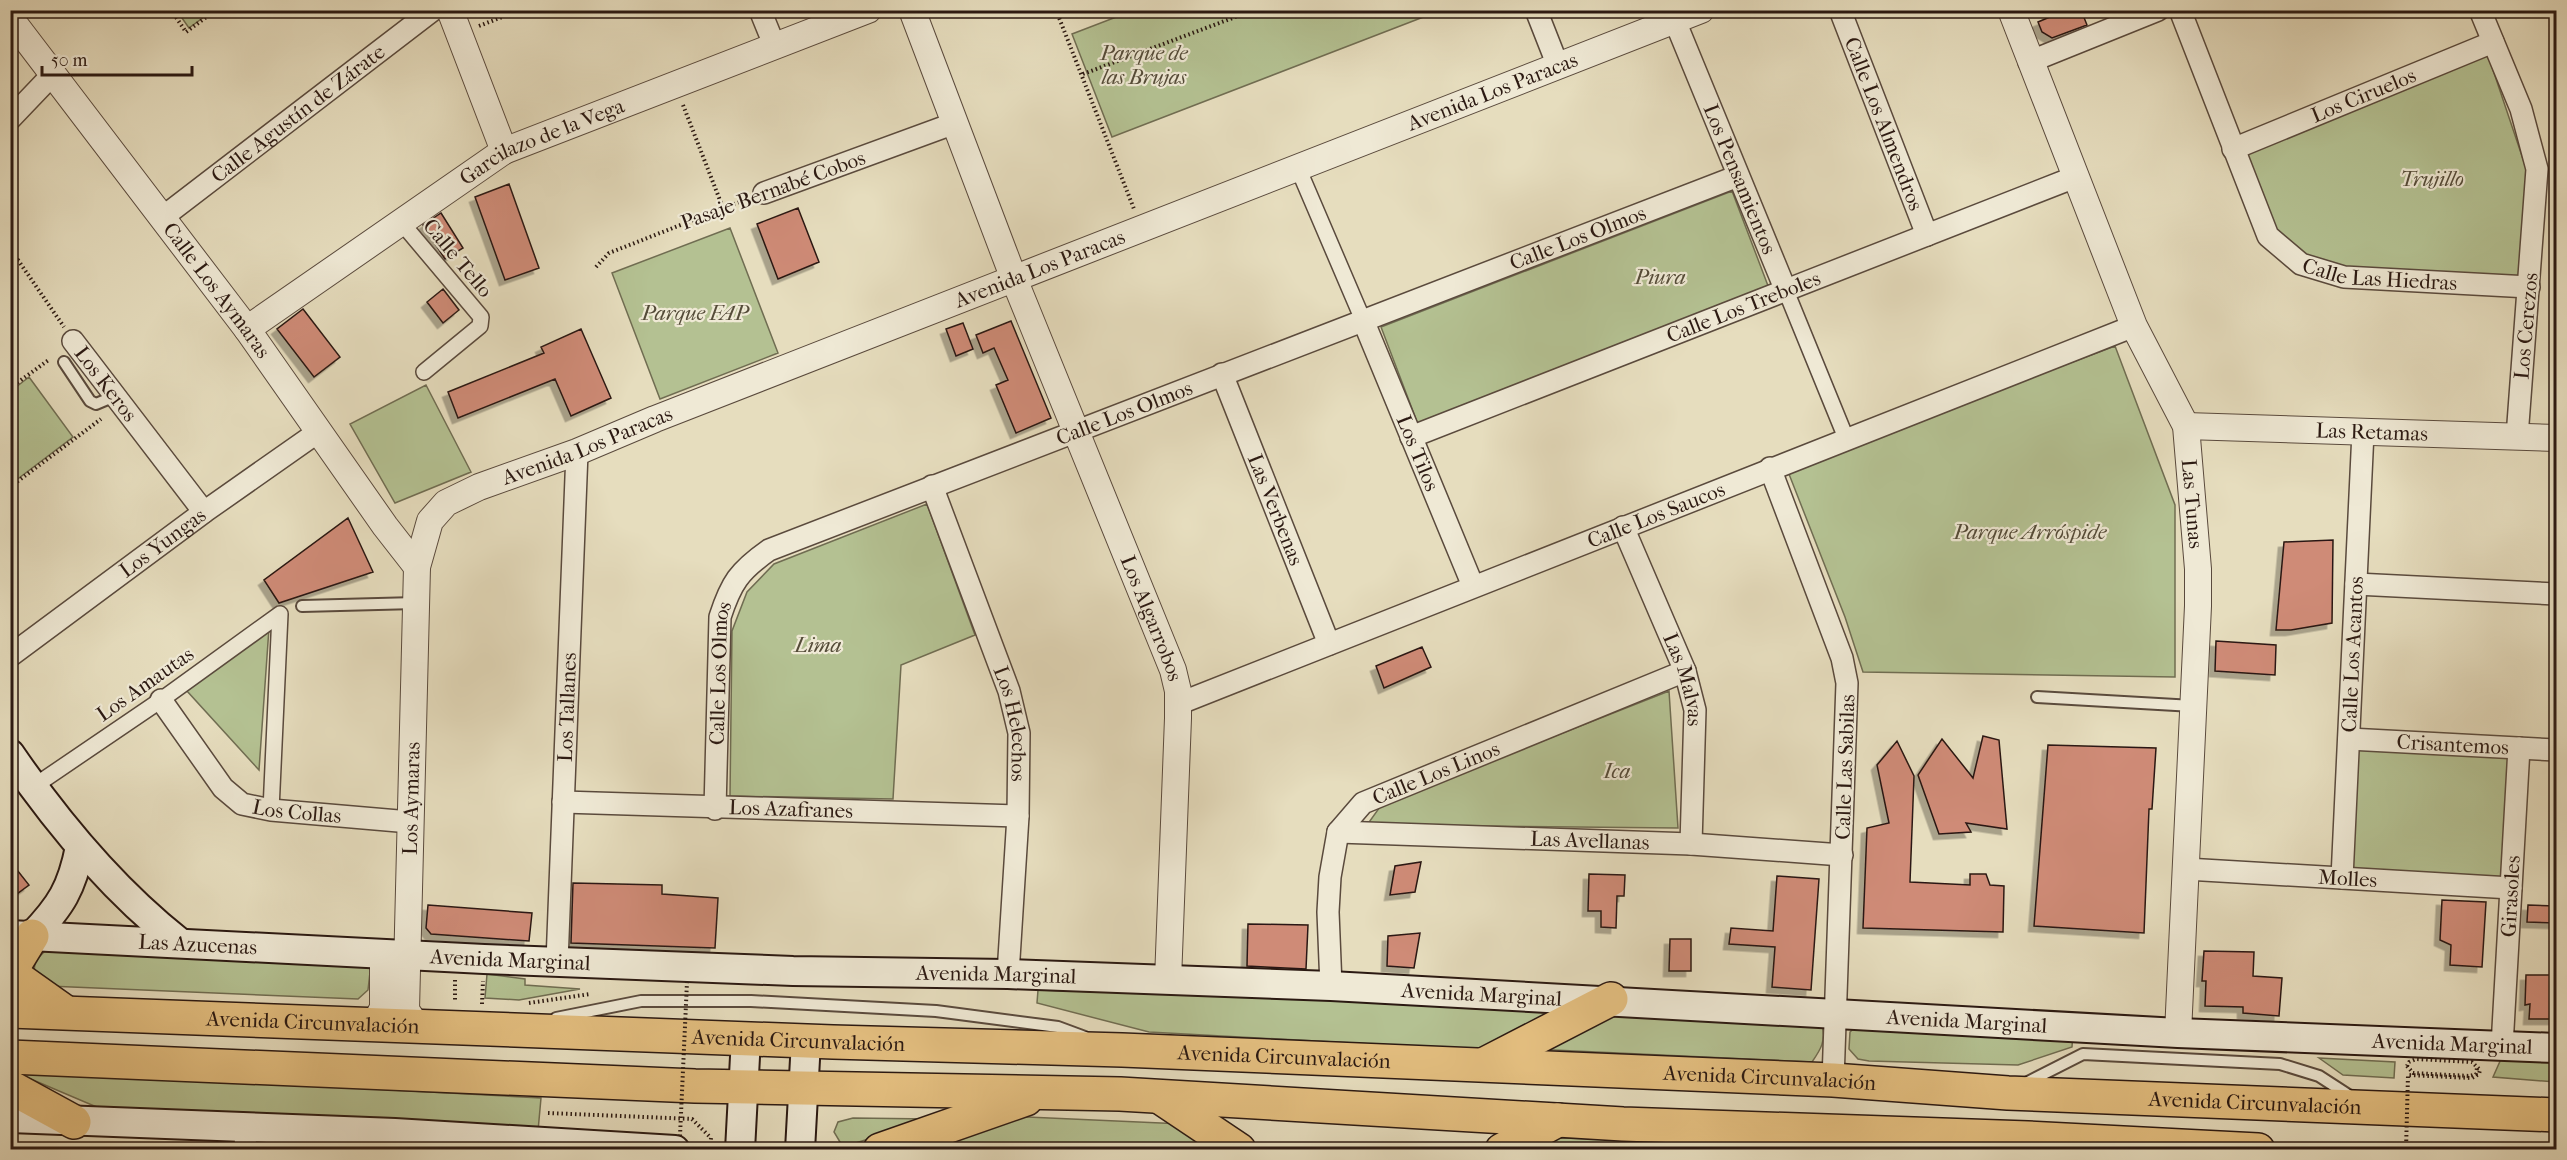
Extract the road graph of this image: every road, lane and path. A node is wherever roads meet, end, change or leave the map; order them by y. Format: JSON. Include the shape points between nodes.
{"nodes":[{"id":1,"x":171,"y":10,"type":"edge"},
{"id":2,"x":216,"y":10,"type":"edge"},
{"id":3,"x":433,"y":10,"type":"edge"},
{"id":4,"x":520,"y":10,"type":"edge"},
{"id":5,"x":760,"y":10,"type":"edge"},
{"id":6,"x":868,"y":10,"type":"edge"},
{"id":7,"x":912,"y":10,"type":"edge"},
{"id":8,"x":1056,"y":10,"type":"edge"},
{"id":9,"x":1254,"y":10,"type":"edge"},
{"id":10,"x":1536,"y":10,"type":"edge"},
{"id":11,"x":1701,"y":10,"type":"edge"},
{"id":12,"x":1840,"y":10,"type":"edge"},
{"id":13,"x":2011,"y":10,"type":"edge"},
{"id":14,"x":2158,"y":10,"type":"edge"},
{"id":15,"x":2180,"y":10,"type":"edge"},
{"id":16,"x":2480,"y":10,"type":"edge"},
{"id":17,"x":10,"y":18,"type":"edge"},
{"id":18,"x":1675,"y":21,"type":"junction"},
{"id":19,"x":454,"y":22,"type":"edge"},
{"id":20,"x":2493,"y":42,"type":"junction"},
{"id":21,"x":775,"y":46,"type":"junction"},
{"id":22,"x":2029,"y":62,"type":"junction"},
{"id":23,"x":1558,"y":66,"type":"junction"},
{"id":24,"x":53,"y":74,"type":"junction"},
{"id":25,"x":1083,"y":74,"type":"junction"},
{"id":26,"x":675,"y":85,"type":"junction"},
{"id":27,"x":10,"y":119,"type":"edge"},
{"id":28,"x":955,"y":123,"type":"junction"},
{"id":29,"x":2233,"y":149,"type":"junction"},
{"id":30,"x":504,"y":151,"type":"junction"},
{"id":31,"x":1298,"y":168,"type":"junction"},
{"id":32,"x":1738,"y":176,"type":"junction"},
{"id":33,"x":2075,"y":177,"type":"junction"},
{"id":34,"x":764,"y":193,"type":"joint"},
{"id":35,"x":723,"y":208,"type":"junction"},
{"id":36,"x":162,"y":217,"type":"junction"},
{"id":37,"x":401,"y":222,"type":"junction"},
{"id":38,"x":1142,"y":230,"type":"junction"},
{"id":39,"x":1927,"y":235,"type":"junction"},
{"id":40,"x":10,"y":265,"type":"edge"},
{"id":41,"x":596,"y":267,"type":"dead end"},
{"id":42,"x":1014,"y":279,"type":"junction"},
{"id":43,"x":2529,"y":287,"type":"junction"},
{"id":44,"x":1785,"y":291,"type":"junction"},
{"id":45,"x":1363,"y":320,"type":"junction"},
{"id":46,"x":2134,"y":326,"type":"junction"},
{"id":47,"x":247,"y":329,"type":"junction"},
{"id":48,"x":73,"y":341,"type":"junction"},
{"id":49,"x":64,"y":362,"type":"dead end"},
{"id":50,"x":424,"y":372,"type":"dead end"},
{"id":51,"x":1222,"y":374,"type":"junction"},
{"id":52,"x":10,"y":388,"type":"edge"},
{"id":53,"x":118,"y":400,"type":"junction"},
{"id":54,"x":2186,"y":426,"type":"junction"},
{"id":55,"x":1076,"y":430,"type":"junction"},
{"id":56,"x":318,"y":432,"type":"junction"},
{"id":57,"x":2363,"y":432,"type":"junction"},
{"id":58,"x":1411,"y":437,"type":"junction"},
{"id":59,"x":2517,"y":437,"type":"junction"},
{"id":60,"x":1846,"y":438,"type":"junction"},
{"id":61,"x":2556,"y":438,"type":"edge"},
{"id":62,"x":577,"y":452,"type":"junction"},
{"id":63,"x":1770,"y":468,"type":"junction"},
{"id":64,"x":932,"y":486,"type":"junction"},
{"id":65,"x":10,"y":487,"type":"edge"},
{"id":66,"x":204,"y":512,"type":"junction"},
{"id":67,"x":1623,"y":527,"type":"junction"},
{"id":68,"x":417,"y":567,"type":"junction"},
{"id":69,"x":2356,"y":584,"type":"junction"},
{"id":70,"x":1473,"y":586,"type":"junction"},
{"id":71,"x":2556,"y":594,"type":"edge"},
{"id":72,"x":416,"y":603,"type":"junction"},
{"id":73,"x":302,"y":606,"type":"dead end"},
{"id":74,"x":1329,"y":644,"type":"junction"},
{"id":75,"x":10,"y":656,"type":"edge"},
{"id":76,"x":1685,"y":670,"type":"junction"},
{"id":77,"x":2037,"y":697,"type":"dead end"},
{"id":78,"x":161,"y":700,"type":"junction"},
{"id":79,"x":1178,"y":704,"type":"junction"},
{"id":80,"x":2193,"y":706,"type":"junction"},
{"id":81,"x":2349,"y":739,"type":"junction"},
{"id":82,"x":2519,"y":748,"type":"junction"},
{"id":83,"x":2556,"y":750,"type":"edge"},
{"id":84,"x":10,"y":754,"type":"edge"},
{"id":85,"x":33,"y":787,"type":"junction"},
{"id":86,"x":563,"y":802,"type":"junction"},
{"id":87,"x":715,"y":809,"type":"junction"},
{"id":88,"x":271,"y":810,"type":"junction"},
{"id":89,"x":1018,"y":816,"type":"junction"},
{"id":90,"x":410,"y":822,"type":"junction"},
{"id":91,"x":1338,"y":832,"type":"junction"},
{"id":92,"x":1691,"y":844,"type":"junction"},
{"id":93,"x":80,"y":847,"type":"junction"},
{"id":94,"x":1842,"y":855,"type":"junction"},
{"id":95,"x":2186,"y":869,"type":"junction"},
{"id":96,"x":2342,"y":878,"type":"junction"},
{"id":97,"x":2511,"y":888,"type":"junction"},
{"id":98,"x":21,"y":935,"type":"edge"},
{"id":99,"x":179,"y":942,"type":"junction"},
{"id":100,"x":395,"y":955,"type":"junction"},
{"id":101,"x":557,"y":962,"type":"junction"},
{"id":102,"x":10,"y":972,"type":"edge"},
{"id":103,"x":1008,"y":974,"type":"junction"},
{"id":104,"x":1168,"y":980,"type":"junction"},
{"id":105,"x":687,"y":982,"type":"dead end"},
{"id":106,"x":1331,"y":986,"type":"junction"},
{"id":107,"x":1611,"y":999,"type":"junction"},
{"id":108,"x":10,"y":1011,"type":"edge"},
{"id":109,"x":65,"y":1012,"type":"junction"},
{"id":110,"x":1835,"y":1012,"type":"junction"},
{"id":111,"x":374,"y":1024,"type":"junction"},
{"id":112,"x":417,"y":1026,"type":"junction"},
{"id":113,"x":499,"y":1029,"type":"junction"},
{"id":114,"x":2178,"y":1033,"type":"junction"},
{"id":115,"x":746,"y":1038,"type":"junction"},
{"id":116,"x":806,"y":1041,"type":"junction"},
{"id":117,"x":2502,"y":1046,"type":"junction"},
{"id":118,"x":2556,"y":1048,"type":"edge"},
{"id":119,"x":1122,"y":1050,"type":"junction"},
{"id":120,"x":10,"y":1057,"type":"edge"},
{"id":121,"x":1483,"y":1065,"type":"junction"},
{"id":122,"x":2407,"y":1066,"type":"dead end"},
{"id":123,"x":1833,"y":1080,"type":"junction"},
{"id":124,"x":10,"y":1087,"type":"edge"},
{"id":125,"x":744,"y":1087,"type":"junction"},
{"id":126,"x":803,"y":1089,"type":"junction"},
{"id":127,"x":1048,"y":1092,"type":"junction"},
{"id":128,"x":1159,"y":1096,"type":"junction"},
{"id":129,"x":548,"y":1113,"type":"dead end"},
{"id":130,"x":2556,"y":1115,"type":"edge"},
{"id":131,"x":10,"y":1118,"type":"edge"},
{"id":132,"x":674,"y":1118,"type":"junction"},
{"id":133,"x":1558,"y":1120,"type":"junction"},
{"id":134,"x":74,"y":1122,"type":"junction"},
{"id":135,"x":676,"y":1134,"type":"edge"},
{"id":136,"x":2028,"y":1138,"type":"junction"},
{"id":137,"x":245,"y":1139,"type":"edge"},
{"id":138,"x":710,"y":1149,"type":"edge"},
{"id":139,"x":740,"y":1149,"type":"edge"},
{"id":140,"x":800,"y":1149,"type":"edge"},
{"id":141,"x":880,"y":1149,"type":"edge"},
{"id":142,"x":1239,"y":1149,"type":"edge"},
{"id":143,"x":1502,"y":1149,"type":"edge"},
{"id":144,"x":2074,"y":1149,"type":"edge"},
{"id":145,"x":2258,"y":1149,"type":"edge"},
{"id":146,"x":2406,"y":1149,"type":"edge"}],
"edges":[{"from":1,"to":2,"type":"path","via":[[186,32]]},
{"from":3,"to":36,"type":"street","name":"Calle Agustín de Zárate"},
{"from":4,"to":19,"type":"path"},
{"from":5,"to":21,"type":"street"},
{"from":6,"to":21,"type":"street","name":"Garcilazo de la Vega"},
{"from":7,"to":28,"type":"street","name":"Los Algarrobos"},
{"from":8,"to":25,"type":"path"},
{"from":9,"to":25,"type":"path"},
{"from":10,"to":23,"type":"street"},
{"from":11,"to":18,"type":"street","name":"Avenida Los Paracas"},
{"from":12,"to":39,"type":"street","name":"Calle Los Almendros"},
{"from":13,"to":22,"type":"street","name":"Las Tunas"},
{"from":14,"to":22,"type":"street"},
{"from":15,"to":29,"type":"street","name":"Calle Las Hiedras"},
{"from":16,"to":20,"type":"street","name":"Los Cerezos"},
{"from":17,"to":24,"type":"street","name":"Calle Los Aymaras"},
{"from":18,"to":23,"type":"street","name":"Avenida Los Paracas"},
{"from":18,"to":32,"type":"street","name":"Los Pensamientos"},
{"from":19,"to":30,"type":"street"},
{"from":20,"to":29,"type":"street","name":"Los Ciruelos"},
{"from":20,"to":43,"type":"street","name":"Los Cerezos","via":[[2521,109],[2537,170]]},
{"from":21,"to":26,"type":"street","name":"Garcilazo de la Vega"},
{"from":22,"to":33,"type":"street","name":"Las Tunas"},
{"from":23,"to":31,"type":"street","name":"Avenida Los Paracas"},
{"from":24,"to":27,"type":"street"},
{"from":24,"to":36,"type":"street","name":"Calle Los Aymaras"},
{"from":25,"to":38,"type":"path"},
{"from":26,"to":30,"type":"street","name":"Garcilazo de la Vega"},
{"from":26,"to":35,"type":"path"},
{"from":28,"to":34,"type":"street","name":"Pasaje Bernabé Cobos"},
{"from":28,"to":42,"type":"street","name":"Los Algarrobos"},
{"from":29,"to":43,"type":"street","name":"Calle Las Hiedras","via":[[2268,236],[2301,264],[2344,278]]},
{"from":30,"to":37,"type":"street","name":"Garcilazo de la Vega"},
{"from":31,"to":38,"type":"street","name":"Avenida Los Paracas"},
{"from":31,"to":45,"type":"street"},
{"from":32,"to":44,"type":"street","name":"Los Pensamientos"},
{"from":32,"to":45,"type":"street","name":"Calle Los Olmos"},
{"from":33,"to":39,"type":"street","name":"Calle Los Treboles"},
{"from":33,"to":46,"type":"street","name":"Las Tunas"},
{"from":34,"to":35,"type":"path","name":"Pasaje Bernabé Cobos"},
{"from":35,"to":41,"type":"path","name":"Pasaje Bernabé Cobos","via":[[609,253]]},
{"from":36,"to":47,"type":"street","name":"Calle Los Aymaras"},
{"from":37,"to":47,"type":"street","name":"Garcilazo de la Vega"},
{"from":37,"to":50,"type":"street","name":"Calle Tello","via":[[481,317],[480,326]]},
{"from":38,"to":42,"type":"street","name":"Avenida Los Paracas"},
{"from":39,"to":44,"type":"street","name":"Calle Los Treboles"},
{"from":40,"to":48,"type":"path","name":"Los Keros","via":[[18,260]]},
{"from":42,"to":55,"type":"street","name":"Los Algarrobos"},
{"from":42,"to":62,"type":"street","name":"Avenida Los Paracas"},
{"from":43,"to":59,"type":"street","name":"Los Cerezos"},
{"from":44,"to":58,"type":"street","name":"Calle Los Treboles"},
{"from":44,"to":60,"type":"street","name":"Los Pensamientos"},
{"from":45,"to":51,"type":"street","name":"Calle Los Olmos"},
{"from":45,"to":58,"type":"street","name":"Los Tilos"},
{"from":46,"to":54,"type":"street","name":"Las Tunas"},
{"from":46,"to":60,"type":"street","name":"Calle Los Saucos"},
{"from":47,"to":56,"type":"street","name":"Calle Los Aymaras"},
{"from":48,"to":52,"type":"path"},
{"from":48,"to":53,"type":"street","name":"Los Keros"},
{"from":49,"to":53,"type":"lane","via":[[90,401],[96,404]]},
{"from":51,"to":55,"type":"street","name":"Calle Los Olmos"},
{"from":51,"to":74,"type":"street","name":"Las Verbenas"},
{"from":53,"to":65,"type":"path"},
{"from":53,"to":66,"type":"street","name":"Los Keros"},
{"from":54,"to":57,"type":"street","name":"Las Retamas"},
{"from":54,"to":80,"type":"street","name":"Las Tunas","via":[[2198,568]]},
{"from":55,"to":64,"type":"street","name":"Calle Los Olmos"},
{"from":55,"to":79,"type":"street","name":"Los Algarrobos","via":[[1173,670]]},
{"from":56,"to":66,"type":"street","name":"Los Yungas"},
{"from":56,"to":68,"type":"street","name":"Calle Los Aymaras"},
{"from":57,"to":59,"type":"street","name":"Las Retamas"},
{"from":57,"to":69,"type":"street","name":"Calle Los Acantos"},
{"from":58,"to":70,"type":"street","name":"Los Tilos"},
{"from":59,"to":61,"type":"street","name":"Las Retamas"},
{"from":60,"to":63,"type":"street","name":"Calle Los Saucos"},
{"from":62,"to":68,"type":"street","name":"Avenida Los Paracas","via":[[446,503],[430,521]]},
{"from":62,"to":86,"type":"street","name":"Los Tallanes"},
{"from":63,"to":67,"type":"street","name":"Calle Los Saucos"},
{"from":63,"to":94,"type":"street","name":"Calle Las Sabilas","via":[[1842,658],[1847,683]]},
{"from":64,"to":87,"type":"street","name":"Calle Los Olmos","via":[[769,550],[745,567],[729,588],[720,617]]},
{"from":64,"to":89,"type":"street","name":"Los Helechos","via":[[1009,691],[1019,733]]},
{"from":66,"to":75,"type":"street","name":"Los Yungas"},
{"from":67,"to":70,"type":"street","name":"Calle Los Saucos"},
{"from":67,"to":76,"type":"street","name":"Las Malvas"},
{"from":68,"to":72,"type":"street","name":"Los Aymaras"},
{"from":69,"to":71,"type":"street"},
{"from":69,"to":81,"type":"street","name":"Calle Los Acantos"},
{"from":70,"to":74,"type":"street","name":"Calle Los Saucos"},
{"from":72,"to":73,"type":"lane"},
{"from":72,"to":90,"type":"street","name":"Los Aymaras"},
{"from":74,"to":79,"type":"street","name":"Calle Los Saucos"},
{"from":76,"to":91,"type":"street","name":"Calle Los Linos","via":[[1363,803]]},
{"from":76,"to":92,"type":"street","name":"Las Malvas","via":[[1695,710]]},
{"from":77,"to":80,"type":"lane"},
{"from":78,"to":85,"type":"street","name":"Los Amautas"},
{"from":78,"to":88,"type":"street","name":"Los Collas","via":[[223,788],[242,804]]},
{"from":78,"to":88,"type":"street","name":"Los Amautas","via":[[280,614]]},
{"from":79,"to":104,"type":"street","name":"Los Algarrobos"},
{"from":80,"to":95,"type":"street","name":"Las Tunas"},
{"from":81,"to":82,"type":"street","name":"Crisantemos"},
{"from":81,"to":96,"type":"street","name":"Calle Los Acantos"},
{"from":82,"to":83,"type":"street","name":"Crisantemos"},
{"from":82,"to":97,"type":"street","name":"Girasoles"},
{"from":84,"to":85,"type":"main road"},
{"from":85,"to":93,"type":"main road"},
{"from":86,"to":87,"type":"street","name":"Los Azafranes"},
{"from":86,"to":101,"type":"street","name":"Los Tallanes"},
{"from":87,"to":89,"type":"street","name":"Los Azafranes"},
{"from":88,"to":90,"type":"street","name":"Los Collas"},
{"from":89,"to":103,"type":"street","name":"Los Helechos"},
{"from":90,"to":100,"type":"street","name":"Los Aymaras"},
{"from":91,"to":92,"type":"street","name":"Las Avellanas"},
{"from":91,"to":106,"type":"street","via":[[1328,912]]},
{"from":92,"to":94,"type":"street","name":"Las Avellanas"},
{"from":93,"to":98,"type":"main road","via":[[64,901]]},
{"from":93,"to":99,"type":"main road","via":[[138,909]]},
{"from":94,"to":110,"type":"street","name":"Calle Las Sabilas"},
{"from":95,"to":96,"type":"street","name":"Molles"},
{"from":95,"to":114,"type":"street","name":"Las Tunas"},
{"from":96,"to":97,"type":"street","name":"Molles"},
{"from":97,"to":117,"type":"street","name":"Girasoles"},
{"from":98,"to":99,"type":"main road","name":"Las Azucenas"},
{"from":98,"to":102,"type":"main road"},
{"from":99,"to":100,"type":"main road","name":"Las Azucenas"},
{"from":100,"to":101,"type":"main road","name":"Avenida Marginal"},
{"from":100,"to":111,"type":"street","name":"Los Aymaras","via":[[383,1008]]},
{"from":100,"to":112,"type":"street","name":"Los Aymaras","via":[[406,1010]]},
{"from":101,"to":103,"type":"main road","name":"Avenida Marginal"},
{"from":102,"to":109,"type":"main road"},
{"from":103,"to":104,"type":"main road","name":"Avenida Marginal"},
{"from":104,"to":106,"type":"main road","name":"Avenida Marginal"},
{"from":105,"to":135,"type":"path","bridge":true},
{"from":106,"to":107,"type":"main road","name":"Avenida Marginal"},
{"from":107,"to":110,"type":"main road","name":"Avenida Marginal"},
{"from":107,"to":121,"type":"main road"},
{"from":108,"to":109,"type":"main road","name":"Avenida Circunvalación"},
{"from":109,"to":111,"type":"main road","name":"Avenida Circunvalación"},
{"from":110,"to":114,"type":"main road","name":"Avenida Marginal"},
{"from":110,"to":123,"type":"street","name":"Calle Las Sabilas"},
{"from":111,"to":112,"type":"main road","name":"Avenida Circunvalación"},
{"from":112,"to":113,"type":"main road","name":"Avenida Circunvalación"},
{"from":113,"to":115,"type":"main road","name":"Avenida Circunvalación"},
{"from":113,"to":119,"type":"lane","via":[[641,1002],[752,1001],[936,1011],[992,1018],[1058,1027]]},
{"from":114,"to":117,"type":"main road","name":"Avenida Marginal"},
{"from":115,"to":116,"type":"main road","name":"Avenida Circunvalación"},
{"from":115,"to":125,"type":"main road"},
{"from":116,"to":119,"type":"main road","name":"Avenida Circunvalación"},
{"from":116,"to":126,"type":"main road"},
{"from":117,"to":118,"type":"main road","name":"Avenida Marginal"},
{"from":119,"to":121,"type":"main road","name":"Avenida Circunvalación"},
{"from":120,"to":125,"type":"main road","name":"Avenida Circunvalación"},
{"from":121,"to":123,"type":"main road","name":"Avenida Circunvalación"},
{"from":122,"to":146,"type":"path","bridge":true,"via":[[2412,1059],[2472,1062],[2480,1070],[2472,1078],[2408,1075]]},
{"from":123,"to":130,"type":"main road","name":"Avenida Circunvalación","via":[[2008,1093]]},
{"from":124,"to":134,"type":"main road"},
{"from":125,"to":126,"type":"main road","name":"Avenida Circunvalación"},
{"from":125,"to":139,"type":"main road"},
{"from":126,"to":127,"type":"main road","name":"Avenida Circunvalación"},
{"from":126,"to":140,"type":"main road"},
{"from":127,"to":128,"type":"main road","name":"Avenida Circunvalación"},
{"from":127,"to":141,"type":"main road"},
{"from":128,"to":133,"type":"main road","name":"Avenida Circunvalación"},
{"from":128,"to":142,"type":"main road"},
{"from":129,"to":132,"type":"path"},
{"from":131,"to":134,"type":"main road"},
{"from":132,"to":135,"type":"path"},
{"from":132,"to":135,"type":"path"},
{"from":132,"to":138,"type":"path","via":[[692,1119],[711,1138]]},
{"from":133,"to":136,"type":"main road","name":"Avenida Circunvalación"},
{"from":133,"to":143,"type":"main road"},
{"from":134,"to":137,"type":"main road"},
{"from":135,"to":137,"type":"main road","via":[[521,1140]]},
{"from":136,"to":144,"type":"lane"},
{"from":136,"to":145,"type":"main road","name":"Avenida Circunvalación"}]}
